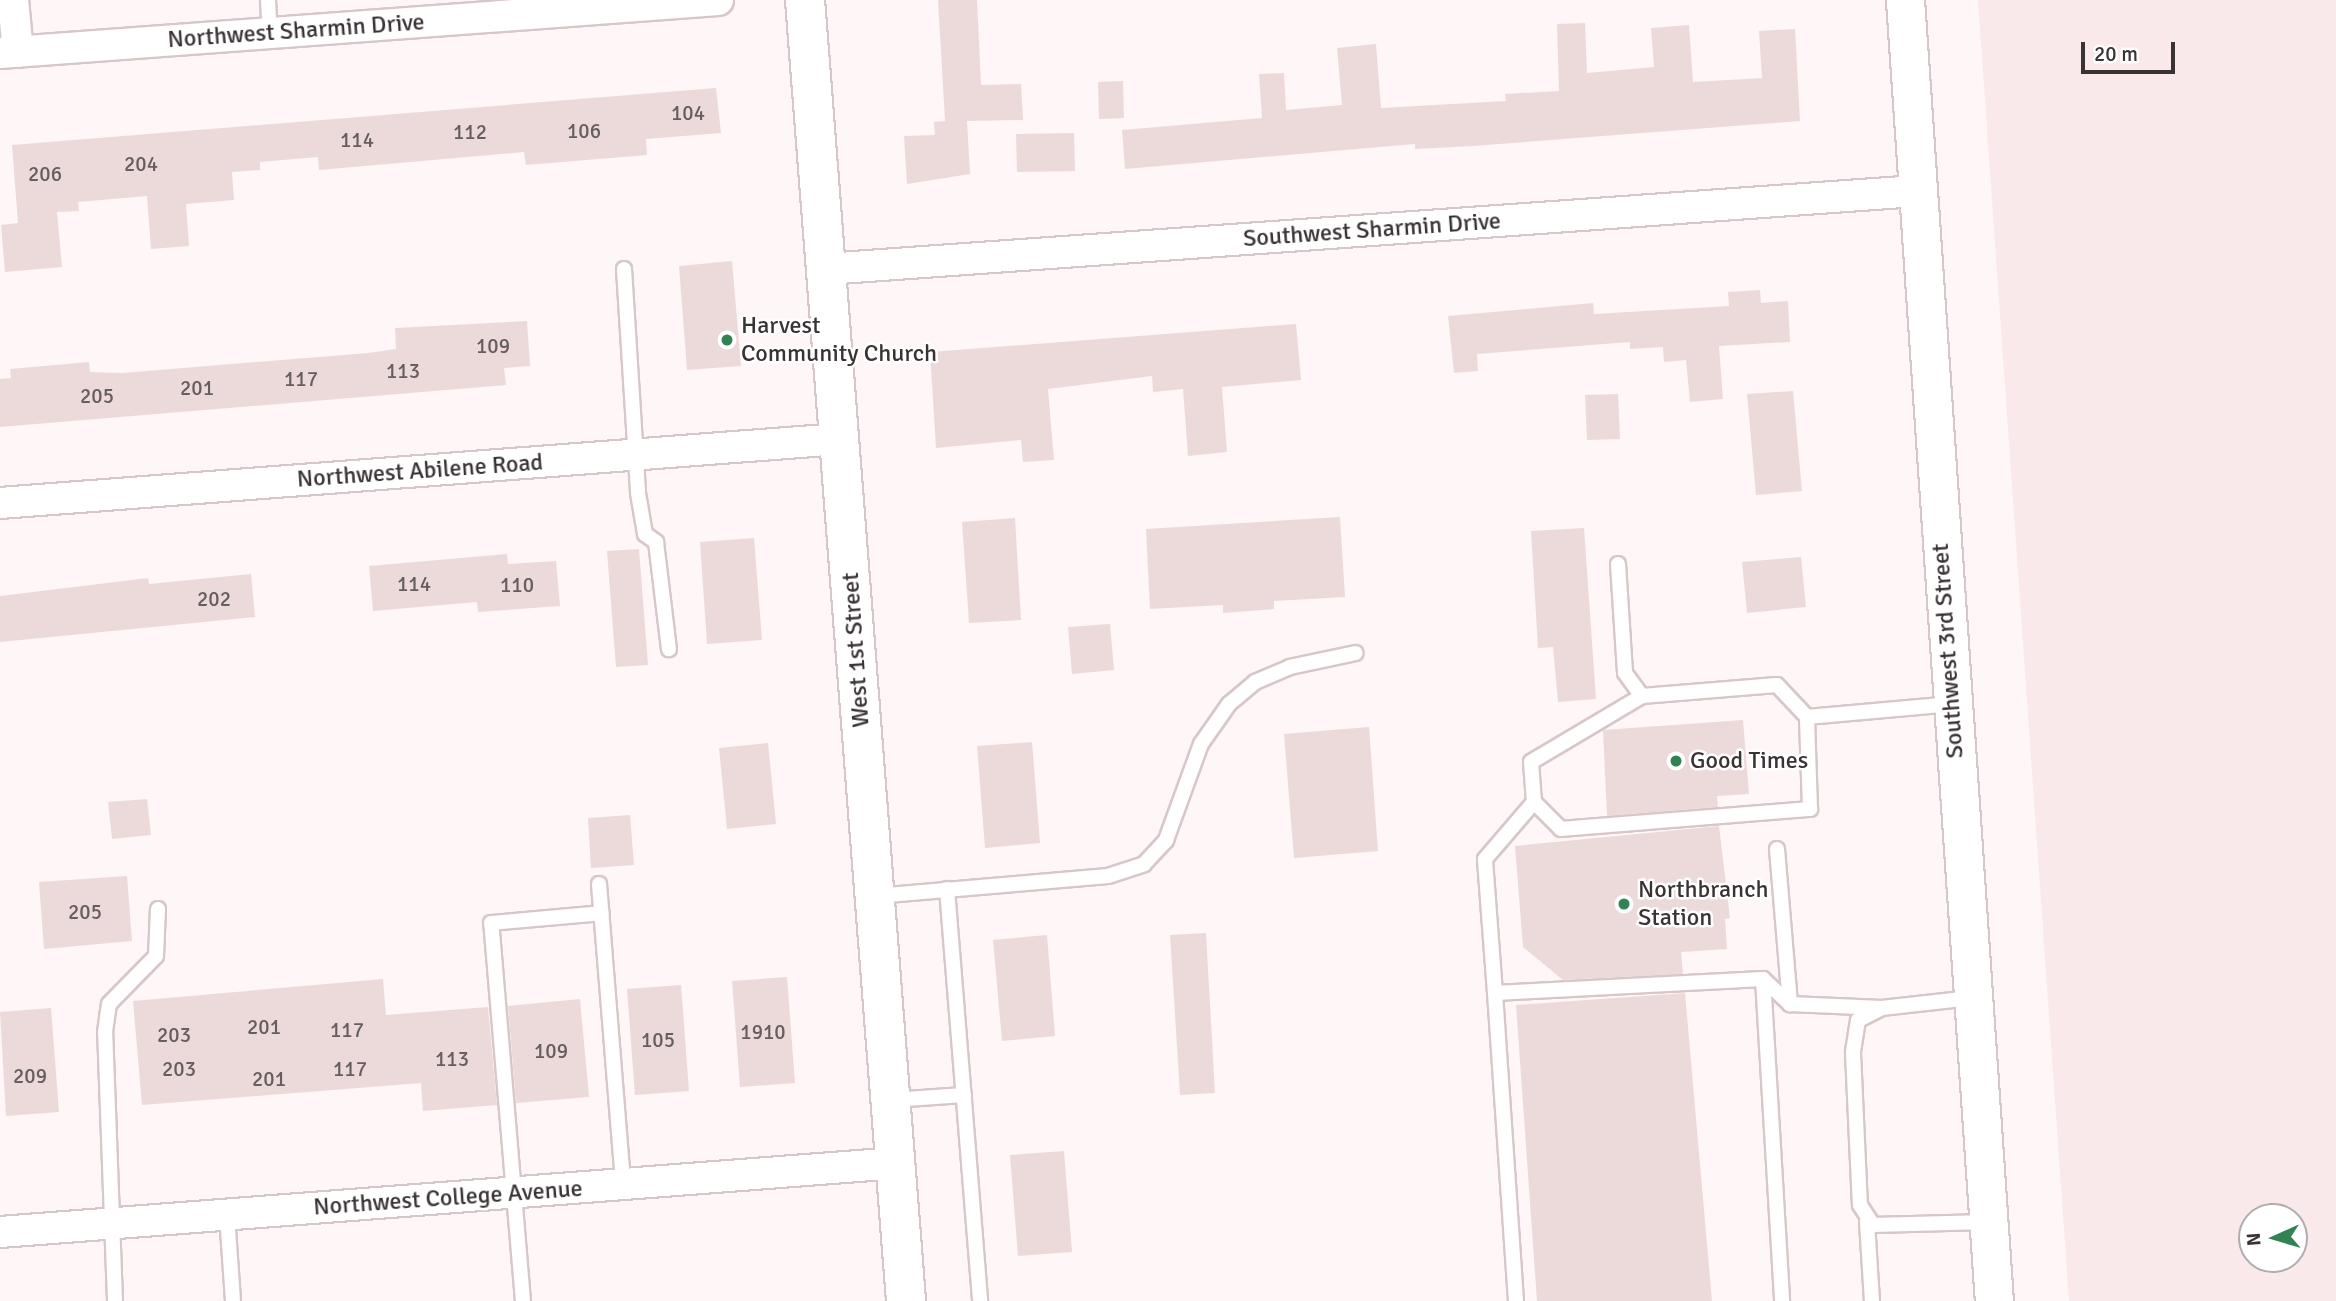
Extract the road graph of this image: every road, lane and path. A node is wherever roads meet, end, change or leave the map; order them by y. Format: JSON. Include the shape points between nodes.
{"nodes":[{"id":1,"x":13,"y":0,"type":"edge"},
{"id":2,"x":268,"y":0,"type":"edge"},
{"id":3,"x":718,"y":0,"type":"edge"},
{"id":4,"x":805,"y":0,"type":"edge"},
{"id":5,"x":1905,"y":0,"type":"edge"},
{"id":6,"x":508,"y":8,"type":"edge"},
{"id":7,"x":270,"y":33,"type":"junction"},
{"id":8,"x":9,"y":52,"type":"edge"},
{"id":9,"x":1918,"y":191,"type":"junction"},
{"id":10,"x":624,"y":269,"type":"dead end"},
{"id":11,"x":826,"y":269,"type":"junction"},
{"id":12,"x":840,"y":439,"type":"junction"},
{"id":13,"x":635,"y":455,"type":"junction"},
{"id":14,"x":0,"y":503,"type":"edge"},
{"id":15,"x":1618,"y":564,"type":"dead end"},
{"id":16,"x":669,"y":649,"type":"dead end"},
{"id":17,"x":1356,"y":653,"type":"dead end"},
{"id":18,"x":1642,"y":696,"type":"junction"},
{"id":19,"x":1952,"y":704,"type":"junction"},
{"id":20,"x":1807,"y":717,"type":"junction"},
{"id":21,"x":1534,"y":802,"type":"junction"},
{"id":22,"x":1777,"y":849,"type":"dead end"},
{"id":23,"x":599,"y":884,"type":"dead end"},
{"id":24,"x":947,"y":889,"type":"junction"},
{"id":25,"x":875,"y":896,"type":"junction"},
{"id":26,"x":158,"y":909,"type":"dead end"},
{"id":27,"x":602,"y":913,"type":"junction"},
{"id":28,"x":1763,"y":979,"type":"junction"},
{"id":29,"x":1495,"y":993,"type":"junction"},
{"id":30,"x":1973,"y":998,"type":"junction"},
{"id":31,"x":1790,"y":1003,"type":"junction"},
{"id":32,"x":1882,"y":1008,"type":"junction"},
{"id":33,"x":964,"y":1094,"type":"junction"},
{"id":34,"x":891,"y":1100,"type":"junction"},
{"id":35,"x":896,"y":1163,"type":"junction"},
{"id":36,"x":623,"y":1184,"type":"junction"},
{"id":37,"x":513,"y":1193,"type":"junction"},
{"id":38,"x":227,"y":1215,"type":"junction"},
{"id":39,"x":1867,"y":1222,"type":"junction"},
{"id":40,"x":1988,"y":1222,"type":"junction"},
{"id":41,"x":112,"y":1224,"type":"junction"},
{"id":42,"x":0,"y":1232,"type":"edge"},
{"id":43,"x":115,"y":1301,"type":"edge"},
{"id":44,"x":233,"y":1301,"type":"edge"},
{"id":45,"x":523,"y":1301,"type":"edge"},
{"id":46,"x":906,"y":1301,"type":"edge"},
{"id":47,"x":980,"y":1301,"type":"edge"},
{"id":48,"x":1516,"y":1301,"type":"edge"},
{"id":49,"x":1782,"y":1301,"type":"edge"},
{"id":50,"x":1872,"y":1301,"type":"edge"},
{"id":51,"x":1994,"y":1301,"type":"edge"}],
"edges":[{"from":1,"to":8,"type":"street"},
{"from":2,"to":7,"type":"lane"},
{"from":3,"to":6,"type":"street","name":"Northwest Sharmin Drive"},
{"from":4,"to":11,"type":"main road","name":"West 1st Street"},
{"from":5,"to":9,"type":"street","name":"Southwest 3rd Street"},
{"from":6,"to":7,"type":"street","name":"Northwest Sharmin Drive"},
{"from":7,"to":8,"type":"street","name":"Northwest Sharmin Drive"},
{"from":9,"to":11,"type":"street","name":"Southwest Sharmin Drive"},
{"from":9,"to":19,"type":"street","name":"Southwest 3rd Street"},
{"from":10,"to":13,"type":"lane"},
{"from":11,"to":12,"type":"main road","name":"West 1st Street"},
{"from":12,"to":13,"type":"street","name":"Northwest Abilene Road"},
{"from":12,"to":25,"type":"main road","name":"West 1st Street"},
{"from":13,"to":14,"type":"street","name":"Northwest Abilene Road"},
{"from":13,"to":16,"type":"lane","via":[[645,534],[656,542]]},
{"from":15,"to":18,"type":"lane","via":[[1625,673]]},
{"from":17,"to":24,"type":"lane","via":[[1290,667],[1255,682],[1229,704],[1202,744],[1167,840],[1144,864],[1108,876]]},
{"from":18,"to":20,"type":"lane","via":[[1777,685]]},
{"from":18,"to":21,"type":"lane","via":[[1531,762]]},
{"from":19,"to":20,"type":"lane"},
{"from":19,"to":30,"type":"street","name":"Southwest 3rd Street"},
{"from":20,"to":21,"type":"lane","via":[[1810,809],[1561,829]]},
{"from":21,"to":29,"type":"lane","via":[[1485,859]]},
{"from":22,"to":31,"type":"lane"},
{"from":23,"to":27,"type":"lane"},
{"from":24,"to":25,"type":"lane"},
{"from":24,"to":33,"type":"lane"},
{"from":25,"to":34,"type":"main road","name":"West 1st Street"},
{"from":26,"to":41,"type":"lane","via":[[156,957],[109,1004]]},
{"from":27,"to":36,"type":"lane"},
{"from":27,"to":37,"type":"lane","via":[[491,923]]},
{"from":28,"to":29,"type":"lane"},
{"from":28,"to":31,"type":"lane"},
{"from":28,"to":49,"type":"lane"},
{"from":29,"to":48,"type":"lane"},
{"from":30,"to":32,"type":"lane"},
{"from":30,"to":40,"type":"street","name":"Southwest 3rd Street"},
{"from":31,"to":32,"type":"lane"},
{"from":32,"to":39,"type":"lane","via":[[1858,1020],[1854,1028],[1860,1205]]},
{"from":33,"to":34,"type":"lane"},
{"from":33,"to":47,"type":"lane"},
{"from":34,"to":35,"type":"main road","name":"West 1st Street"},
{"from":35,"to":36,"type":"street","name":"Northwest College Avenue"},
{"from":35,"to":46,"type":"main road","name":"West 1st Street"},
{"from":36,"to":37,"type":"street","name":"Northwest College Avenue"},
{"from":37,"to":38,"type":"street","name":"Northwest College Avenue"},
{"from":37,"to":45,"type":"lane"},
{"from":38,"to":41,"type":"street","name":"Northwest College Avenue"},
{"from":38,"to":44,"type":"lane"},
{"from":39,"to":40,"type":"lane"},
{"from":39,"to":50,"type":"lane"},
{"from":40,"to":51,"type":"street","name":"Southwest 3rd Street"},
{"from":41,"to":42,"type":"street","name":"Northwest College Avenue"},
{"from":41,"to":43,"type":"lane"}]}
